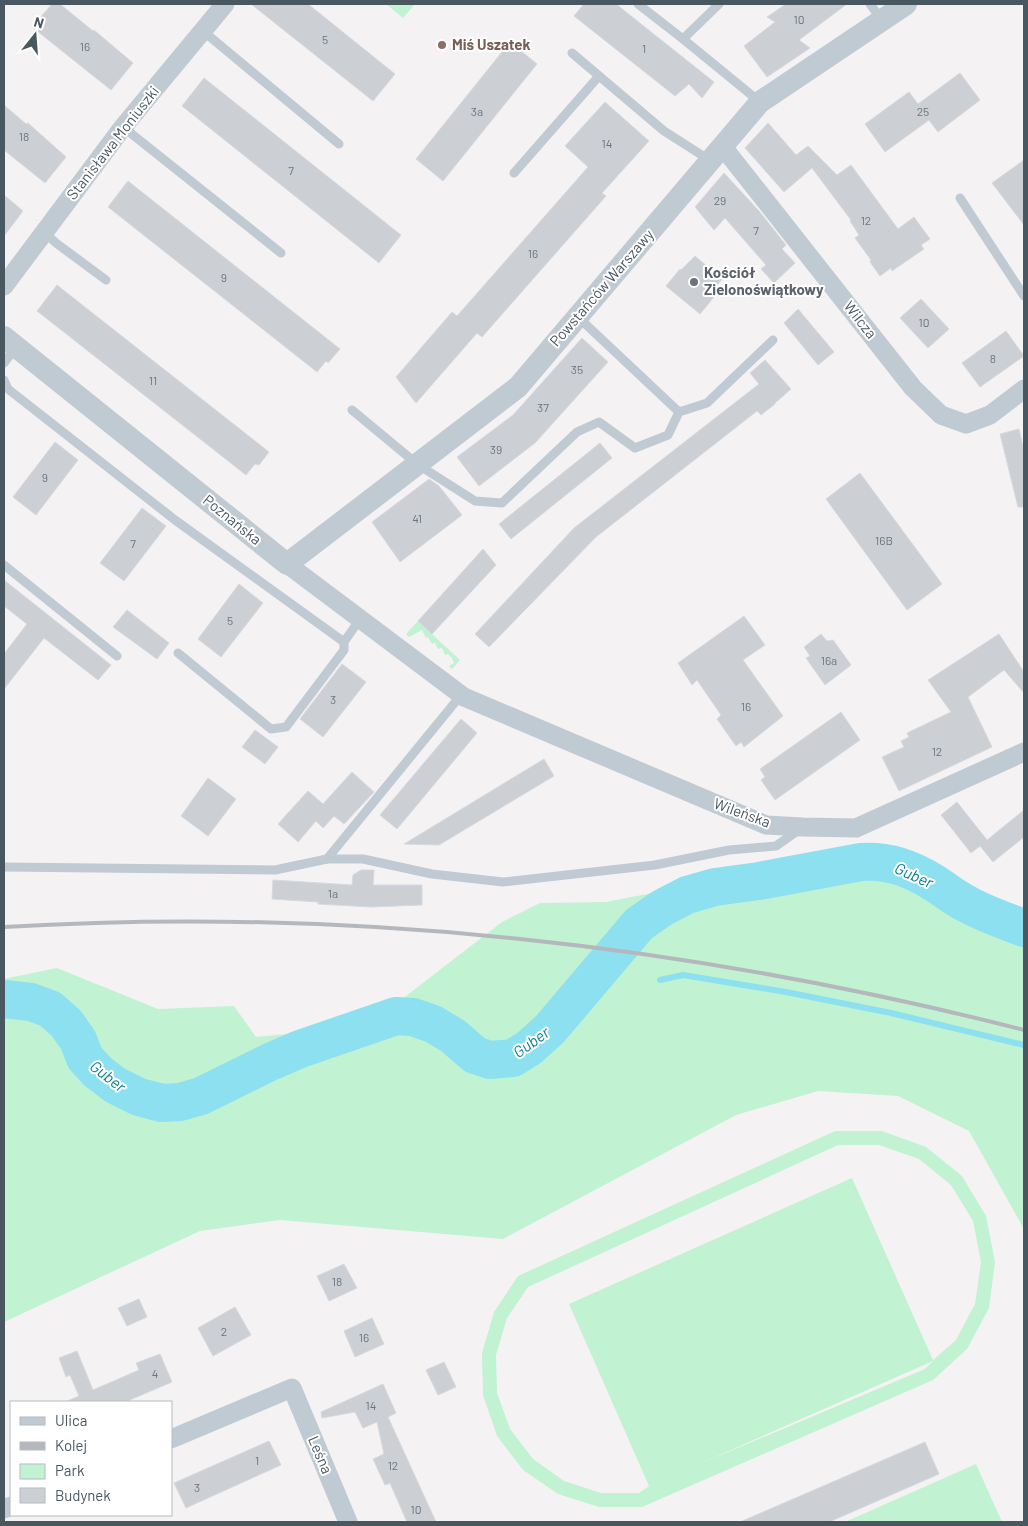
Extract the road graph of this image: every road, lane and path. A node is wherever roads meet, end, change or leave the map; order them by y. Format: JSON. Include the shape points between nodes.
{"nodes":[{"id":1,"x":226,"y":4,"type":"edge"},
{"id":2,"x":638,"y":4,"type":"edge"},
{"id":3,"x":719,"y":4,"type":"edge"},
{"id":4,"x":906,"y":4,"type":"edge"},
{"id":5,"x":876,"y":12,"type":"edge"},
{"id":6,"x":203,"y":31,"type":"junction"},
{"id":7,"x":682,"y":39,"type":"junction"},
{"id":8,"x":572,"y":53,"type":"dead end"},
{"id":9,"x":600,"y":76,"type":"junction"},
{"id":10,"x":760,"y":102,"type":"junction"},
{"id":11,"x":123,"y":127,"type":"junction"},
{"id":12,"x":339,"y":144,"type":"dead end"},
{"id":13,"x":717,"y":154,"type":"junction"},
{"id":14,"x":514,"y":174,"type":"dead end"},
{"id":15,"x":960,"y":198,"type":"dead end"},
{"id":16,"x":45,"y":233,"type":"junction"},
{"id":17,"x":281,"y":253,"type":"dead end"},
{"id":18,"x":106,"y":280,"type":"dead end"},
{"id":19,"x":4,"y":286,"type":"edge"},
{"id":20,"x":1024,"y":296,"type":"edge"},
{"id":21,"x":578,"y":317,"type":"junction"},
{"id":22,"x":773,"y":340,"type":"dead end"},
{"id":23,"x":8,"y":349,"type":"edge"},
{"id":24,"x":4,"y":380,"type":"edge"},
{"id":25,"x":1024,"y":389,"type":"edge"},
{"id":26,"x":352,"y":410,"type":"dead end"},
{"id":27,"x":680,"y":412,"type":"junction"},
{"id":28,"x":417,"y":464,"type":"junction"},
{"id":29,"x":287,"y":564,"type":"junction"},
{"id":30,"x":4,"y":565,"type":"edge"},
{"id":31,"x":361,"y":618,"type":"junction"},
{"id":32,"x":344,"y":642,"type":"junction"},
{"id":33,"x":178,"y":653,"type":"dead end"},
{"id":34,"x":117,"y":656,"type":"dead end"},
{"id":35,"x":463,"y":696,"type":"junction"},
{"id":36,"x":1024,"y":752,"type":"edge"},
{"id":37,"x":803,"y":828,"type":"junction"},
{"id":38,"x":327,"y":859,"type":"junction"},
{"id":39,"x":4,"y":867,"type":"edge"},
{"id":40,"x":172,"y":1438,"type":"edge"},
{"id":41,"x":348,"y":1522,"type":"edge"}],
"edges":[{"from":1,"to":6,"type":"street","name":"Stanisława Moniuszki"},
{"from":2,"to":7,"type":"lane"},
{"from":3,"to":7,"type":"lane"},
{"from":4,"to":5,"type":"street","name":"Powstańców Warszawy"},
{"from":5,"to":10,"type":"street","name":"Powstańców Warszawy"},
{"from":6,"to":11,"type":"street","name":"Stanisława Moniuszki"},
{"from":6,"to":12,"type":"lane"},
{"from":7,"to":10,"type":"lane"},
{"from":8,"to":9,"type":"lane"},
{"from":9,"to":13,"type":"lane","via":[[664,131]]},
{"from":9,"to":14,"type":"lane"},
{"from":10,"to":13,"type":"street","name":"Powstańców Warszawy"},
{"from":11,"to":16,"type":"street","name":"Stanisława Moniuszki"},
{"from":11,"to":17,"type":"lane"},
{"from":13,"to":21,"type":"street","name":"Powstańców Warszawy"},
{"from":13,"to":25,"type":"street","name":"Wilcza","via":[[913,388],[941,415],[966,424],[990,414]]},
{"from":15,"to":20,"type":"lane"},
{"from":16,"to":18,"type":"lane"},
{"from":16,"to":19,"type":"street","name":"Stanisława Moniuszki"},
{"from":21,"to":27,"type":"lane"},
{"from":21,"to":28,"type":"street","name":"Powstańców Warszawy","via":[[518,386]]},
{"from":22,"to":27,"type":"lane","via":[[707,403]]},
{"from":23,"to":29,"type":"street","name":"Poznańska"},
{"from":24,"to":32,"type":"lane","via":[[8,389],[175,520]]},
{"from":26,"to":28,"type":"lane"},
{"from":27,"to":28,"type":"lane","via":[[668,435],[635,448],[599,422],[577,432],[502,503],[475,501]]},
{"from":28,"to":29,"type":"street","name":"Powstańców Warszawy"},
{"from":29,"to":31,"type":"street","name":"Poznańska"},
{"from":30,"to":34,"type":"lane"},
{"from":31,"to":32,"type":"lane"},
{"from":31,"to":35,"type":"street","name":"Poznańska"},
{"from":32,"to":33,"type":"lane","via":[[344,650],[286,727],[271,729]]},
{"from":35,"to":37,"type":"street","name":"Wileńska","via":[[766,825]]},
{"from":35,"to":38,"type":"lane"},
{"from":36,"to":37,"type":"street","name":"Wileńska","via":[[856,828]]},
{"from":37,"to":38,"type":"lane","via":[[776,846],[729,850],[655,865],[503,882],[432,874],[363,859]]},
{"from":38,"to":39,"type":"lane","via":[[275,870]]},
{"from":40,"to":41,"type":"street","name":"Leśna","via":[[292,1388]]}]}
